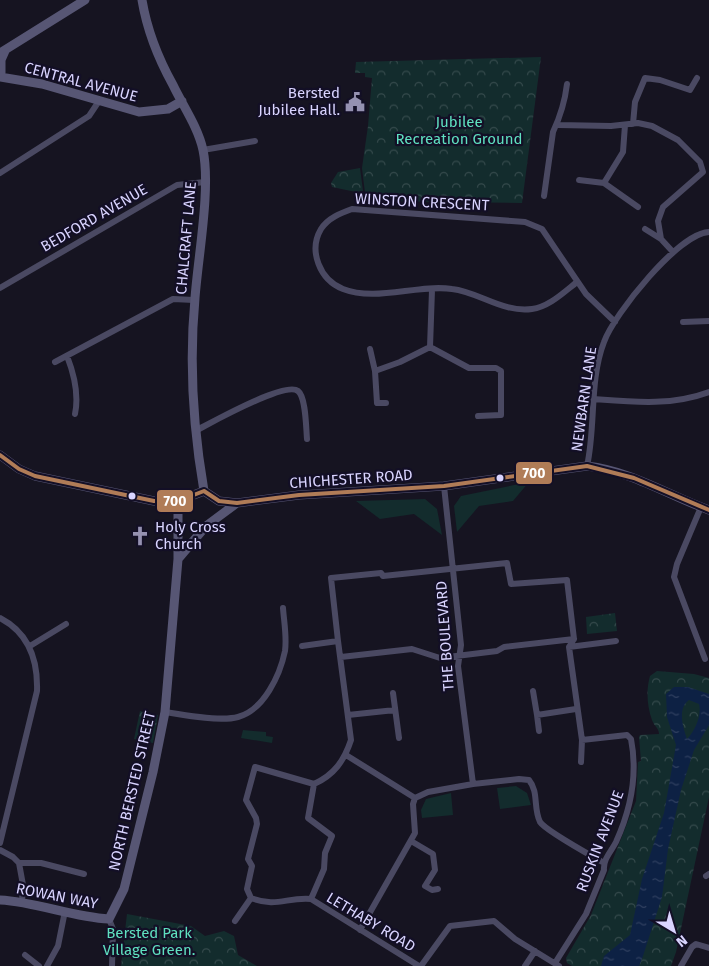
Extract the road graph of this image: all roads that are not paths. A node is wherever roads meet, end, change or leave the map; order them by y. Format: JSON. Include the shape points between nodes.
{"nodes":[{"id":1,"x":85,"y":0,"type":"edge"},
{"id":2,"x":142,"y":0,"type":"edge"},
{"id":3,"x":2,"y":52,"type":"edge"},
{"id":4,"x":0,"y":63,"type":"edge"},
{"id":5,"x":0,"y":77,"type":"edge"},
{"id":6,"x":697,"y":78,"type":"dead end"},
{"id":7,"x":567,"y":84,"type":"dead end"},
{"id":8,"x":99,"y":101,"type":"junction"},
{"id":9,"x":182,"y":101,"type":"junction"},
{"id":10,"x":558,"y":124,"type":"junction"},
{"id":11,"x":634,"y":124,"type":"junction"},
{"id":12,"x":625,"y":125,"type":"junction"},
{"id":13,"x":255,"y":141,"type":"dead end"},
{"id":14,"x":203,"y":150,"type":"junction"},
{"id":15,"x":709,"y":166,"type":"edge"},
{"id":16,"x":703,"y":172,"type":"junction"},
{"id":17,"x":0,"y":173,"type":"edge"},
{"id":18,"x":579,"y":180,"type":"dead end"},
{"id":19,"x":205,"y":182,"type":"junction"},
{"id":20,"x":604,"y":183,"type":"junction"},
{"id":21,"x":544,"y":196,"type":"dead end"},
{"id":22,"x":638,"y":207,"type":"dead end"},
{"id":23,"x":645,"y":229,"type":"dead end"},
{"id":24,"x":709,"y":232,"type":"edge"},
{"id":25,"x":661,"y":239,"type":"junction"},
{"id":26,"x":673,"y":252,"type":"junction"},
{"id":27,"x":577,"y":282,"type":"junction"},
{"id":28,"x":0,"y":288,"type":"edge"},
{"id":29,"x":432,"y":290,"type":"junction"},
{"id":30,"x":194,"y":300,"type":"junction"},
{"id":31,"x":709,"y":321,"type":"edge"},
{"id":32,"x":615,"y":322,"type":"junction"},
{"id":33,"x":683,"y":322,"type":"dead end"},
{"id":34,"x":430,"y":347,"type":"junction"},
{"id":35,"x":370,"y":349,"type":"dead end"},
{"id":36,"x":67,"y":356,"type":"junction"},
{"id":37,"x":56,"y":362,"type":"dead end"},
{"id":38,"x":375,"y":371,"type":"junction"},
{"id":39,"x":709,"y":392,"type":"edge"},
{"id":40,"x":594,"y":399,"type":"junction"},
{"id":41,"x":386,"y":403,"type":"dead end"},
{"id":42,"x":75,"y":414,"type":"dead end"},
{"id":43,"x":478,"y":416,"type":"dead end"},
{"id":44,"x":195,"y":430,"type":"junction"},
{"id":45,"x":307,"y":439,"type":"dead end"},
{"id":46,"x":0,"y":455,"type":"edge"},
{"id":47,"x":587,"y":466,"type":"junction"},
{"id":48,"x":444,"y":486,"type":"junction"},
{"id":49,"x":204,"y":490,"type":"junction"},
{"id":50,"x":178,"y":501,"type":"junction"},
{"id":51,"x":236,"y":503,"type":"junction"},
{"id":52,"x":705,"y":508,"type":"edge"},
{"id":53,"x":178,"y":559,"type":"junction"},
{"id":54,"x":453,"y":569,"type":"junction"},
{"id":55,"x":283,"y":608,"type":"dead end"},
{"id":56,"x":0,"y":618,"type":"edge"},
{"id":57,"x":66,"y":624,"type":"dead end"},
{"id":58,"x":574,"y":638,"type":"junction"},
{"id":59,"x":338,"y":641,"type":"junction"},
{"id":60,"x":616,"y":641,"type":"dead end"},
{"id":61,"x":30,"y":646,"type":"junction"},
{"id":62,"x":302,"y":646,"type":"dead end"},
{"id":63,"x":569,"y":647,"type":"junction"},
{"id":64,"x":460,"y":657,"type":"junction"},
{"id":65,"x":341,"y":658,"type":"junction"},
{"id":66,"x":705,"y":659,"type":"dead end"},
{"id":67,"x":533,"y":691,"type":"dead end"},
{"id":68,"x":393,"y":694,"type":"dead end"},
{"id":69,"x":576,"y":709,"type":"junction"},
{"id":70,"x":395,"y":710,"type":"junction"},
{"id":71,"x":165,"y":712,"type":"junction"},
{"id":72,"x":348,"y":715,"type":"junction"},
{"id":73,"x":537,"y":715,"type":"junction"},
{"id":74,"x":539,"y":732,"type":"dead end"},
{"id":75,"x":399,"y":738,"type":"dead end"},
{"id":76,"x":582,"y":740,"type":"junction"},
{"id":77,"x":346,"y":755,"type":"junction"},
{"id":78,"x":581,"y":762,"type":"dead end"},
{"id":79,"x":314,"y":784,"type":"junction"},
{"id":80,"x":473,"y":784,"type":"junction"},
{"id":81,"x":416,"y":798,"type":"junction"},
{"id":82,"x":411,"y":841,"type":"junction"},
{"id":83,"x":0,"y":843,"type":"edge"},
{"id":84,"x":0,"y":850,"type":"edge"},
{"id":85,"x":604,"y":863,"type":"junction"},
{"id":86,"x":19,"y":864,"type":"junction"},
{"id":87,"x":84,"y":874,"type":"dead end"},
{"id":88,"x":438,"y":889,"type":"dead end"},
{"id":89,"x":251,"y":898,"type":"junction"},
{"id":90,"x":311,"y":899,"type":"junction"},
{"id":91,"x":0,"y":900,"type":"edge"},
{"id":92,"x":22,"y":901,"type":"junction"},
{"id":93,"x":65,"y":911,"type":"junction"},
{"id":94,"x":109,"y":919,"type":"junction"},
{"id":95,"x":235,"y":921,"type":"dead end"},
{"id":96,"x":360,"y":930,"type":"junction"},
{"id":97,"x":709,"y":948,"type":"edge"},
{"id":98,"x":535,"y":951,"type":"junction"},
{"id":99,"x":26,"y":955,"type":"dead end"},
{"id":100,"x":557,"y":965,"type":"edge"},
{"id":101,"x":39,"y":966,"type":"edge"},
{"id":102,"x":47,"y":966,"type":"edge"},
{"id":103,"x":112,"y":966,"type":"edge"},
{"id":104,"x":420,"y":966,"type":"edge"},
{"id":105,"x":526,"y":966,"type":"edge"},
{"id":106,"x":681,"y":966,"type":"edge"}],
"edges":[{"from":1,"to":3,"type":"street"},
{"from":2,"to":9,"type":"street","name":"CHALCRAFT LANE","via":[[155,48]]},
{"from":3,"to":4,"type":"street"},
{"from":4,"to":5,"type":"street"},
{"from":5,"to":8,"type":"street","name":"CENTRAL AVENUE","via":[[22,79]]},
{"from":6,"to":11,"type":"street","via":[[690,90],[645,78],[635,102]]},
{"from":7,"to":10,"type":"street"},
{"from":8,"to":9,"type":"street","name":"CENTRAL AVENUE","via":[[149,113],[168,109]]},
{"from":8,"to":17,"type":"street","via":[[89,116]]},
{"from":9,"to":14,"type":"street","name":"CHALCRAFT LANE"},
{"from":10,"to":12,"type":"street"},
{"from":10,"to":21,"type":"street","via":[[553,132]]},
{"from":11,"to":12,"type":"street"},
{"from":11,"to":16,"type":"street","via":[[652,126],[672,136],[700,162]]},
{"from":12,"to":20,"type":"street","via":[[623,152]]},
{"from":13,"to":14,"type":"street"},
{"from":14,"to":19,"type":"street","name":"CHALCRAFT LANE"},
{"from":15,"to":16,"type":"street"},
{"from":16,"to":25,"type":"street","via":[[663,207],[658,221]]},
{"from":18,"to":20,"type":"street"},
{"from":19,"to":28,"type":"street","name":"BEDFORD AVENUE","via":[[177,184]]},
{"from":19,"to":30,"type":"street","name":"CHALCRAFT LANE"},
{"from":20,"to":22,"type":"street"},
{"from":23,"to":25,"type":"street"},
{"from":24,"to":26,"type":"street","name":"NEWBARN LANE","via":[[695,234]]},
{"from":25,"to":26,"type":"street"},
{"from":26,"to":32,"type":"street","name":"NEWBARN LANE"},
{"from":27,"to":29,"type":"street","name":"WINSTON CRESCENT","via":[[547,304],[525,310],[452,289]]},
{"from":27,"to":29,"type":"street","name":"WINSTON CRESCENT","via":[[542,229],[525,222],[352,209],[330,220],[321,229],[315,254],[318,264],[331,282],[341,288],[354,292]]},
{"from":27,"to":32,"type":"street","name":"WINSTON CRESCENT"},
{"from":29,"to":34,"type":"street"},
{"from":30,"to":36,"type":"street","via":[[173,299]]},
{"from":30,"to":44,"type":"street","name":"CHALCRAFT LANE"},
{"from":31,"to":33,"type":"street"},
{"from":32,"to":40,"type":"street","name":"NEWBARN LANE","via":[[604,341]]},
{"from":34,"to":38,"type":"street"},
{"from":34,"to":43,"type":"street","via":[[468,368],[496,368],[501,371],[501,415]]},
{"from":35,"to":38,"type":"street"},
{"from":36,"to":37,"type":"street"},
{"from":36,"to":42,"type":"street","via":[[78,402]]},
{"from":38,"to":41,"type":"street","via":[[376,403]]},
{"from":39,"to":40,"type":"street","via":[[688,399],[655,402]]},
{"from":40,"to":47,"type":"street","name":"NEWBARN LANE"},
{"from":44,"to":45,"type":"street","via":[[290,388],[298,390],[303,398]]},
{"from":44,"to":49,"type":"street","name":"CHALCRAFT LANE"},
{"from":46,"to":50,"type":"street","via":[[19,469],[51,481],[154,501]]},
{"from":47,"to":48,"type":"street","name":"CHICHESTER ROAD"},
{"from":47,"to":52,"type":"street","name":"CHICHESTER ROAD","via":[[608,468],[628,475]]},
{"from":48,"to":51,"type":"street","name":"CHICHESTER ROAD","via":[[299,495]]},
{"from":48,"to":54,"type":"street","name":"THE BOULEVARD"},
{"from":49,"to":50,"type":"street"},
{"from":49,"to":51,"type":"street","name":"CHICHESTER ROAD","via":[[219,501]]},
{"from":50,"to":53,"type":"street","name":"NORTH BERSTED STREET"},
{"from":51,"to":53,"type":"street","via":[[206,526]]},
{"from":52,"to":66,"type":"street","via":[[677,564],[674,578]]},
{"from":53,"to":71,"type":"street","name":"NORTH BERSTED STREET"},
{"from":54,"to":58,"type":"street","via":[[507,563],[511,584],[566,580]]},
{"from":54,"to":59,"type":"street","via":[[331,578]]},
{"from":54,"to":64,"type":"street","name":"THE BOULEVARD"},
{"from":55,"to":71,"type":"street","via":[[285,650],[279,672],[260,702],[236,718]]},
{"from":56,"to":61,"type":"street"},
{"from":57,"to":61,"type":"street"},
{"from":58,"to":63,"type":"street"},
{"from":58,"to":64,"type":"street","via":[[504,647]]},
{"from":59,"to":62,"type":"street"},
{"from":59,"to":65,"type":"street"},
{"from":60,"to":63,"type":"street"},
{"from":61,"to":83,"type":"street","via":[[38,673],[38,691]]},
{"from":63,"to":69,"type":"street"},
{"from":64,"to":65,"type":"street","via":[[440,658],[412,649]]},
{"from":64,"to":80,"type":"street","name":"THE BOULEVARD","via":[[458,666]]},
{"from":65,"to":72,"type":"street"},
{"from":67,"to":73,"type":"street"},
{"from":68,"to":70,"type":"street"},
{"from":69,"to":73,"type":"street"},
{"from":69,"to":76,"type":"street"},
{"from":70,"to":72,"type":"street"},
{"from":70,"to":75,"type":"street"},
{"from":71,"to":94,"type":"street","name":"NORTH BERSTED STREET","via":[[126,880]]},
{"from":72,"to":77,"type":"street","via":[[351,740]]},
{"from":73,"to":74,"type":"street"},
{"from":76,"to":78,"type":"street"},
{"from":76,"to":85,"type":"street","name":"RUSKIN AVENUE","via":[[627,735],[631,739],[634,776],[631,800],[616,842]]},
{"from":77,"to":79,"type":"street","via":[[335,771]]},
{"from":77,"to":81,"type":"street"},
{"from":79,"to":89,"type":"street","via":[[255,766],[246,800],[257,824],[248,859],[252,866],[247,889]]},
{"from":79,"to":90,"type":"street","via":[[308,818],[332,836],[324,853],[324,869]]},
{"from":80,"to":81,"type":"street","via":[[428,792]]},
{"from":80,"to":85,"type":"street","via":[[529,780],[534,787],[538,814],[544,827]]},
{"from":81,"to":82,"type":"street","via":[[413,804],[416,826]]},
{"from":82,"to":88,"type":"street","via":[[433,854],[435,870],[425,886]]},
{"from":82,"to":96,"type":"street"},
{"from":84,"to":86,"type":"street"},
{"from":85,"to":100,"type":"street","name":"RUSKIN AVENUE","via":[[586,914]]},
{"from":86,"to":87,"type":"street","via":[[41,863]]},
{"from":86,"to":92,"type":"street"},
{"from":89,"to":90,"type":"street","via":[[275,904],[298,898]]},
{"from":89,"to":95,"type":"street"},
{"from":90,"to":96,"type":"street","name":"LETHABY ROAD"},
{"from":91,"to":92,"type":"street","name":"ROWAN WAY"},
{"from":92,"to":93,"type":"street","name":"ROWAN WAY"},
{"from":93,"to":94,"type":"street","name":"ROWAN WAY"},
{"from":93,"to":102,"type":"street","via":[[58,946]]},
{"from":94,"to":103,"type":"street","via":[[114,929]]},
{"from":96,"to":104,"type":"street","name":"LETHABY ROAD"},
{"from":97,"to":106,"type":"street","via":[[696,944]]},
{"from":98,"to":100,"type":"street","name":"LETHABY ROAD"},
{"from":98,"to":104,"type":"street","name":"LETHABY ROAD","via":[[494,921],[467,922],[444,930]]},
{"from":98,"to":105,"type":"street"},
{"from":99,"to":101,"type":"street"}]}
